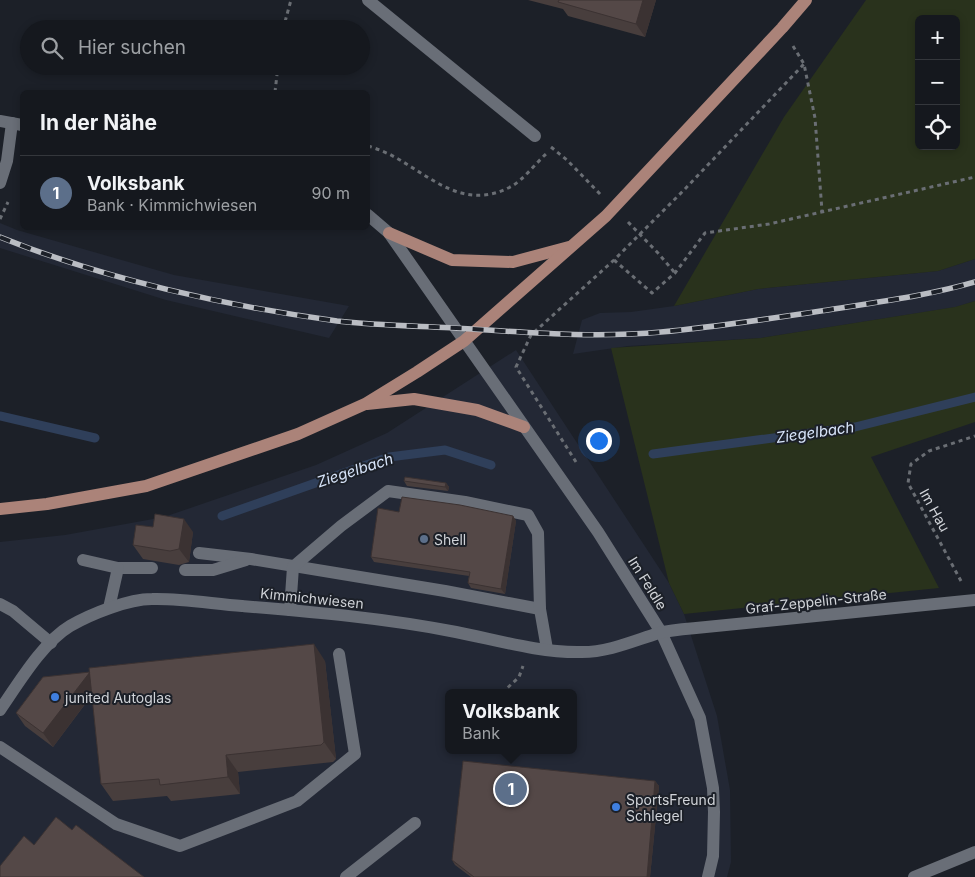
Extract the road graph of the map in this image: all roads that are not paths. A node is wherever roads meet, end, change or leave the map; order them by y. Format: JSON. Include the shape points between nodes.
{"nodes":[{"id":1,"x":368,"y":0,"type":"edge"},
{"id":2,"x":806,"y":0,"type":"edge"},
{"id":3,"x":11,"y":123,"type":"edge"},
{"id":4,"x":535,"y":136,"type":"dead end"},
{"id":5,"x":0,"y":183,"type":"edge"},
{"id":6,"x":370,"y":217,"type":"edge"},
{"id":7,"x":389,"y":233,"type":"junction"},
{"id":8,"x":572,"y":246,"type":"junction"},
{"id":9,"x":464,"y":341,"type":"junction"},
{"id":10,"x":364,"y":404,"type":"junction"},
{"id":11,"x":524,"y":427,"type":"junction"},
{"id":12,"x":0,"y":509,"type":"edge"},
{"id":13,"x":199,"y":553,"type":"dead end"},
{"id":14,"x":251,"y":559,"type":"junction"},
{"id":15,"x":83,"y":560,"type":"dead end"},
{"id":16,"x":293,"y":567,"type":"junction"},
{"id":17,"x":118,"y":568,"type":"junction"},
{"id":18,"x":152,"y":568,"type":"edge"},
{"id":19,"x":185,"y":570,"type":"dead end"},
{"id":20,"x":973,"y":600,"type":"edge"},
{"id":21,"x":0,"y":604,"type":"edge"},
{"id":22,"x":109,"y":608,"type":"junction"},
{"id":23,"x":540,"y":609,"type":"junction"},
{"id":24,"x":290,"y":610,"type":"junction"},
{"id":25,"x":661,"y":632,"type":"junction"},
{"id":26,"x":50,"y":643,"type":"junction"},
{"id":27,"x":547,"y":650,"type":"junction"},
{"id":28,"x":339,"y":654,"type":"dead end"},
{"id":29,"x":0,"y":710,"type":"edge"},
{"id":30,"x":0,"y":747,"type":"edge"},
{"id":31,"x":415,"y":823,"type":"dead end"},
{"id":32,"x":975,"y":852,"type":"edge"},
{"id":33,"x":346,"y":877,"type":"edge"},
{"id":34,"x":708,"y":877,"type":"edge"},
{"id":35,"x":914,"y":877,"type":"edge"}],
"edges":[{"from":1,"to":4,"type":"street"},
{"from":2,"to":8,"type":"main road","via":[[606,216]]},
{"from":3,"to":5,"type":"street","via":[[7,161]]},
{"from":6,"to":7,"type":"street","name":"Im Feldle"},
{"from":7,"to":8,"type":"main road","via":[[452,260],[513,262]]},
{"from":7,"to":9,"type":"street","name":"Im Feldle"},
{"from":8,"to":9,"type":"main road"},
{"from":9,"to":10,"type":"main road"},
{"from":9,"to":11,"type":"street","name":"Im Feldle"},
{"from":10,"to":11,"type":"main road","via":[[414,399],[477,410]]},
{"from":10,"to":12,"type":"main road","via":[[298,434],[146,486],[48,504]]},
{"from":11,"to":25,"type":"street","name":"Im Feldle","via":[[598,532]]},
{"from":13,"to":14,"type":"street"},
{"from":14,"to":16,"type":"street"},
{"from":14,"to":19,"type":"street","via":[[213,570]]},
{"from":15,"to":17,"type":"street"},
{"from":16,"to":23,"type":"street"},
{"from":16,"to":23,"type":"street","via":[[388,491],[465,502],[528,514],[538,533]]},
{"from":16,"to":24,"type":"street"},
{"from":17,"to":18,"type":"street"},
{"from":17,"to":22,"type":"street"},
{"from":20,"to":25,"type":"street","name":"Graf-Zeppelin-Straße"},
{"from":21,"to":26,"type":"street"},
{"from":22,"to":24,"type":"street","name":"Kimmichwiesen","via":[[150,599]]},
{"from":22,"to":26,"type":"street","name":"Kimmichwiesen","via":[[69,627]]},
{"from":23,"to":27,"type":"street"},
{"from":24,"to":27,"type":"street","name":"Kimmichwiesen","via":[[455,631]]},
{"from":25,"to":27,"type":"street","name":"Kimmichwiesen","via":[[613,649],[582,652]]},
{"from":25,"to":34,"type":"street","name":"Im Feldle","via":[[700,718],[714,804],[713,856]]},
{"from":26,"to":29,"type":"street","name":"Kimmichwiesen"},
{"from":28,"to":30,"type":"street","via":[[355,754],[297,801],[180,846],[116,824]]},
{"from":31,"to":33,"type":"street"},
{"from":32,"to":35,"type":"street"}]}
